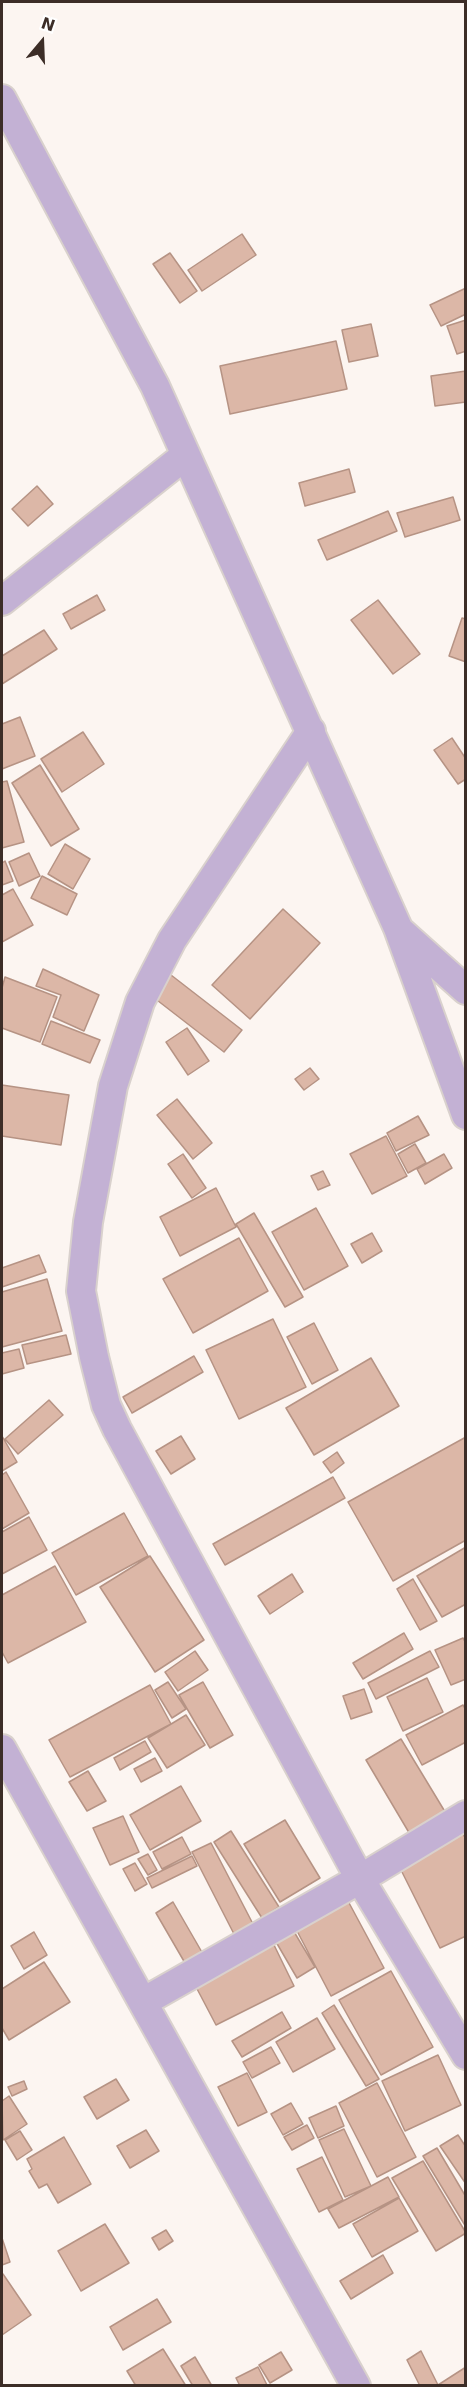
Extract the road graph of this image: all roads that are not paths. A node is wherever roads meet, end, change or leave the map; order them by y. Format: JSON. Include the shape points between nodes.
{"nodes":[{"id":1,"x":2,"y":99,"type":"edge"},
{"id":2,"x":186,"y":455,"type":"junction"},
{"id":3,"x":2,"y":601,"type":"edge"},
{"id":4,"x":311,"y":731,"type":"junction"},
{"id":5,"x":398,"y":928,"type":"junction"},
{"id":6,"x":465,"y":990,"type":"edge"},
{"id":7,"x":465,"y":1115,"type":"edge"},
{"id":8,"x":2,"y":1749,"type":"edge"},
{"id":9,"x":465,"y":1815,"type":"edge"},
{"id":10,"x":360,"y":1879,"type":"junction"},
{"id":11,"x":143,"y":2002,"type":"junction"},
{"id":12,"x":465,"y":2055,"type":"edge"},
{"id":13,"x":356,"y":2385,"type":"edge"}],
"edges":[{"from":1,"to":2,"type":"street","via":[[155,386]]},
{"from":2,"to":3,"type":"street"},
{"from":2,"to":4,"type":"street"},
{"from":4,"to":5,"type":"street"},
{"from":4,"to":10,"type":"street","via":[[172,940],[140,1002],[113,1086],[88,1222],[81,1291],[106,1405],[117,1429]]},
{"from":5,"to":6,"type":"street"},
{"from":5,"to":7,"type":"street"},
{"from":8,"to":11,"type":"street"},
{"from":9,"to":10,"type":"street"},
{"from":10,"to":11,"type":"street"},
{"from":10,"to":12,"type":"street"},
{"from":11,"to":13,"type":"street"}]}
